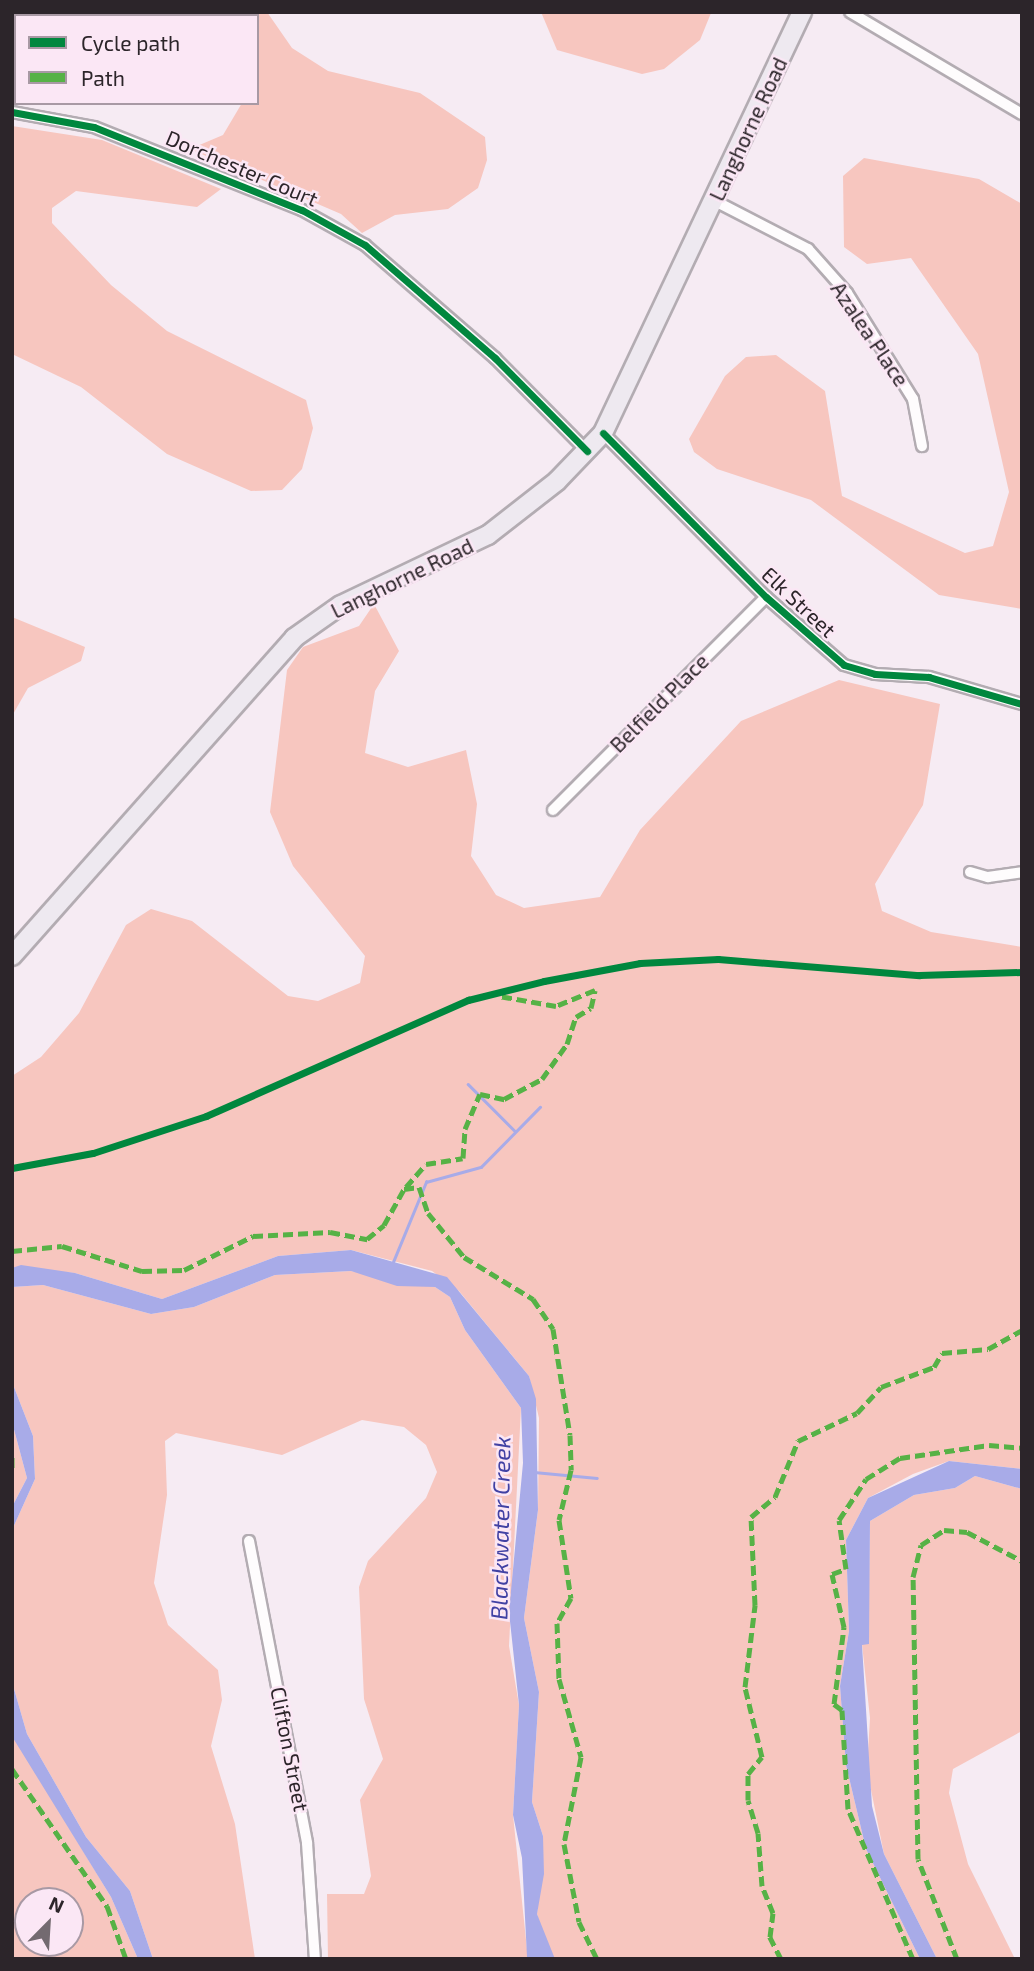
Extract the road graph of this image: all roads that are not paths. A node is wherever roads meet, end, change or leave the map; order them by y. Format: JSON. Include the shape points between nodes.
{"nodes":[{"id":1,"x":802,"y":12,"type":"edge"},
{"id":2,"x":850,"y":12,"type":"edge"},
{"id":3,"x":12,"y":112,"type":"edge"},
{"id":4,"x":1022,"y":114,"type":"edge"},
{"id":5,"x":715,"y":201,"type":"junction"},
{"id":6,"x":603,"y":433,"type":"junction"},
{"id":7,"x":922,"y":446,"type":"dead end"},
{"id":8,"x":587,"y":451,"type":"junction"},
{"id":9,"x":766,"y":597,"type":"junction"},
{"id":10,"x":1022,"y":704,"type":"edge"},
{"id":11,"x":553,"y":810,"type":"dead end"},
{"id":12,"x":970,"y":872,"type":"dead end"},
{"id":13,"x":1022,"y":872,"type":"edge"},
{"id":14,"x":12,"y":956,"type":"edge"},
{"id":15,"x":249,"y":1541,"type":"dead end"},
{"id":16,"x":315,"y":1959,"type":"edge"}],
"edges":[{"from":1,"to":5,"type":"main road","name":"Langhorne Road"},
{"from":2,"to":4,"type":"street"},
{"from":3,"to":8,"type":"street","name":"Dorchester Court","via":[[94,127],[302,210],[365,245],[495,358]]},
{"from":5,"to":6,"type":"main road","name":"Langhorne Road"},
{"from":5,"to":7,"type":"street","name":"Azalea Place","via":[[808,249],[847,293],[913,400]]},
{"from":6,"to":8,"type":"main road","name":"Langhorne Road"},
{"from":6,"to":9,"type":"street","name":"Elk Street"},
{"from":8,"to":14,"type":"main road","name":"Langhorne Road","via":[[488,535],[341,605],[294,638]]},
{"from":9,"to":10,"type":"street","name":"Elk Street","via":[[844,665],[875,674],[929,677]]},
{"from":9,"to":11,"type":"street","name":"Belfield Place"},
{"from":12,"to":13,"type":"street","via":[[988,877]]},
{"from":15,"to":16,"type":"street","name":"Clifton Street","via":[[307,1843]]}]}
